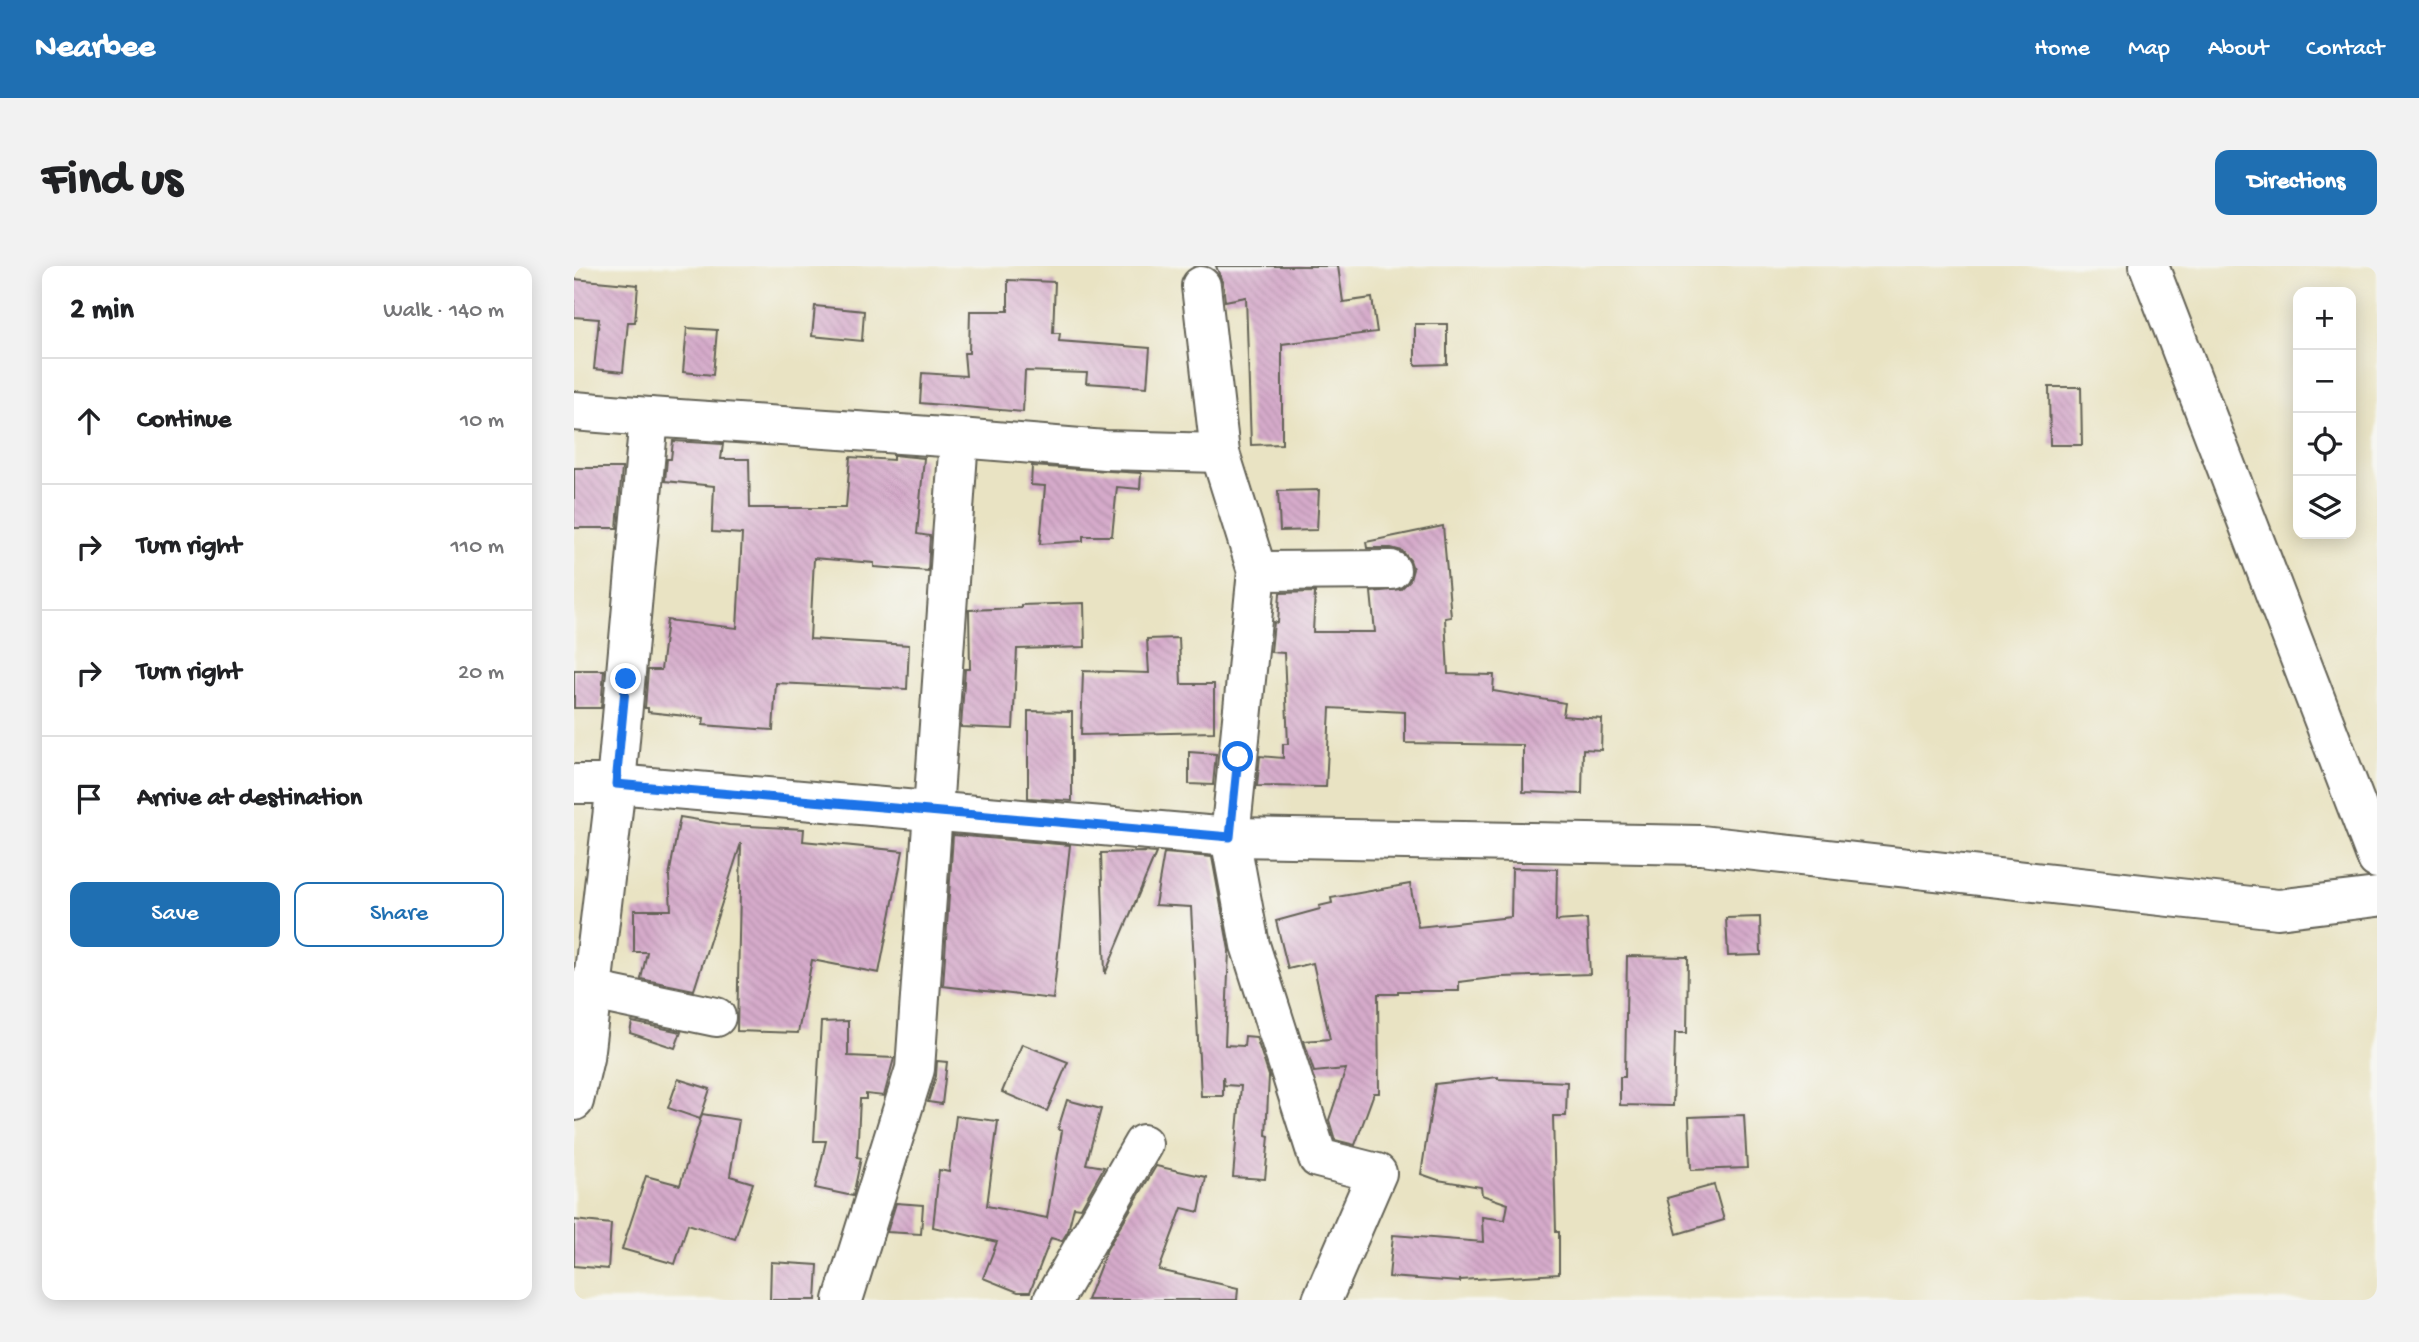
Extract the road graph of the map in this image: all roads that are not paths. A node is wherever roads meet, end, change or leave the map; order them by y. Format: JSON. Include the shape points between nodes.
{"nodes":[{"id":1,"x":2149,"y":266,"type":"edge"},
{"id":2,"x":1201,"y":286,"type":"dead end"},
{"id":3,"x":574,"y":411,"type":"edge"},
{"id":4,"x":649,"y":417,"type":"junction"},
{"id":5,"x":959,"y":438,"type":"junction"},
{"id":6,"x":1220,"y":453,"type":"junction"},
{"id":7,"x":1391,"y":570,"type":"dead end"},
{"id":8,"x":1257,"y":571,"type":"junction"},
{"id":9,"x":574,"y":784,"type":"edge"},
{"id":10,"x":616,"y":784,"type":"junction"},
{"id":11,"x":934,"y":811,"type":"junction"},
{"id":12,"x":1230,"y":837,"type":"junction"},
{"id":13,"x":2377,"y":859,"type":"edge"},
{"id":14,"x":2377,"y":897,"type":"edge"},
{"id":15,"x":583,"y":990,"type":"edge"},
{"id":16,"x":716,"y":1017,"type":"dead end"},
{"id":17,"x":574,"y":1101,"type":"edge"},
{"id":18,"x":1143,"y":1144,"type":"dead end"},
{"id":19,"x":843,"y":1300,"type":"edge"},
{"id":20,"x":1053,"y":1300,"type":"edge"},
{"id":21,"x":1322,"y":1300,"type":"edge"}],
"edges":[{"from":1,"to":13,"type":"street"},
{"from":2,"to":6,"type":"street"},
{"from":3,"to":4,"type":"street"},
{"from":4,"to":5,"type":"street"},
{"from":4,"to":10,"type":"street"},
{"from":5,"to":6,"type":"street","via":[[1105,450]]},
{"from":5,"to":11,"type":"street"},
{"from":6,"to":8,"type":"street"},
{"from":7,"to":8,"type":"street"},
{"from":8,"to":12,"type":"street"},
{"from":9,"to":10,"type":"street"},
{"from":10,"to":11,"type":"street"},
{"from":10,"to":15,"type":"street"},
{"from":11,"to":12,"type":"street"},
{"from":11,"to":19,"type":"street","via":[[915,1069]]},
{"from":12,"to":14,"type":"street","via":[[1701,845],[2278,909]]},
{"from":12,"to":21,"type":"street","via":[[1250,945],[1318,1158],[1377,1173]]},
{"from":15,"to":16,"type":"street"},
{"from":15,"to":17,"type":"street","via":[[584,1058]]},
{"from":18,"to":20,"type":"street"}]}
